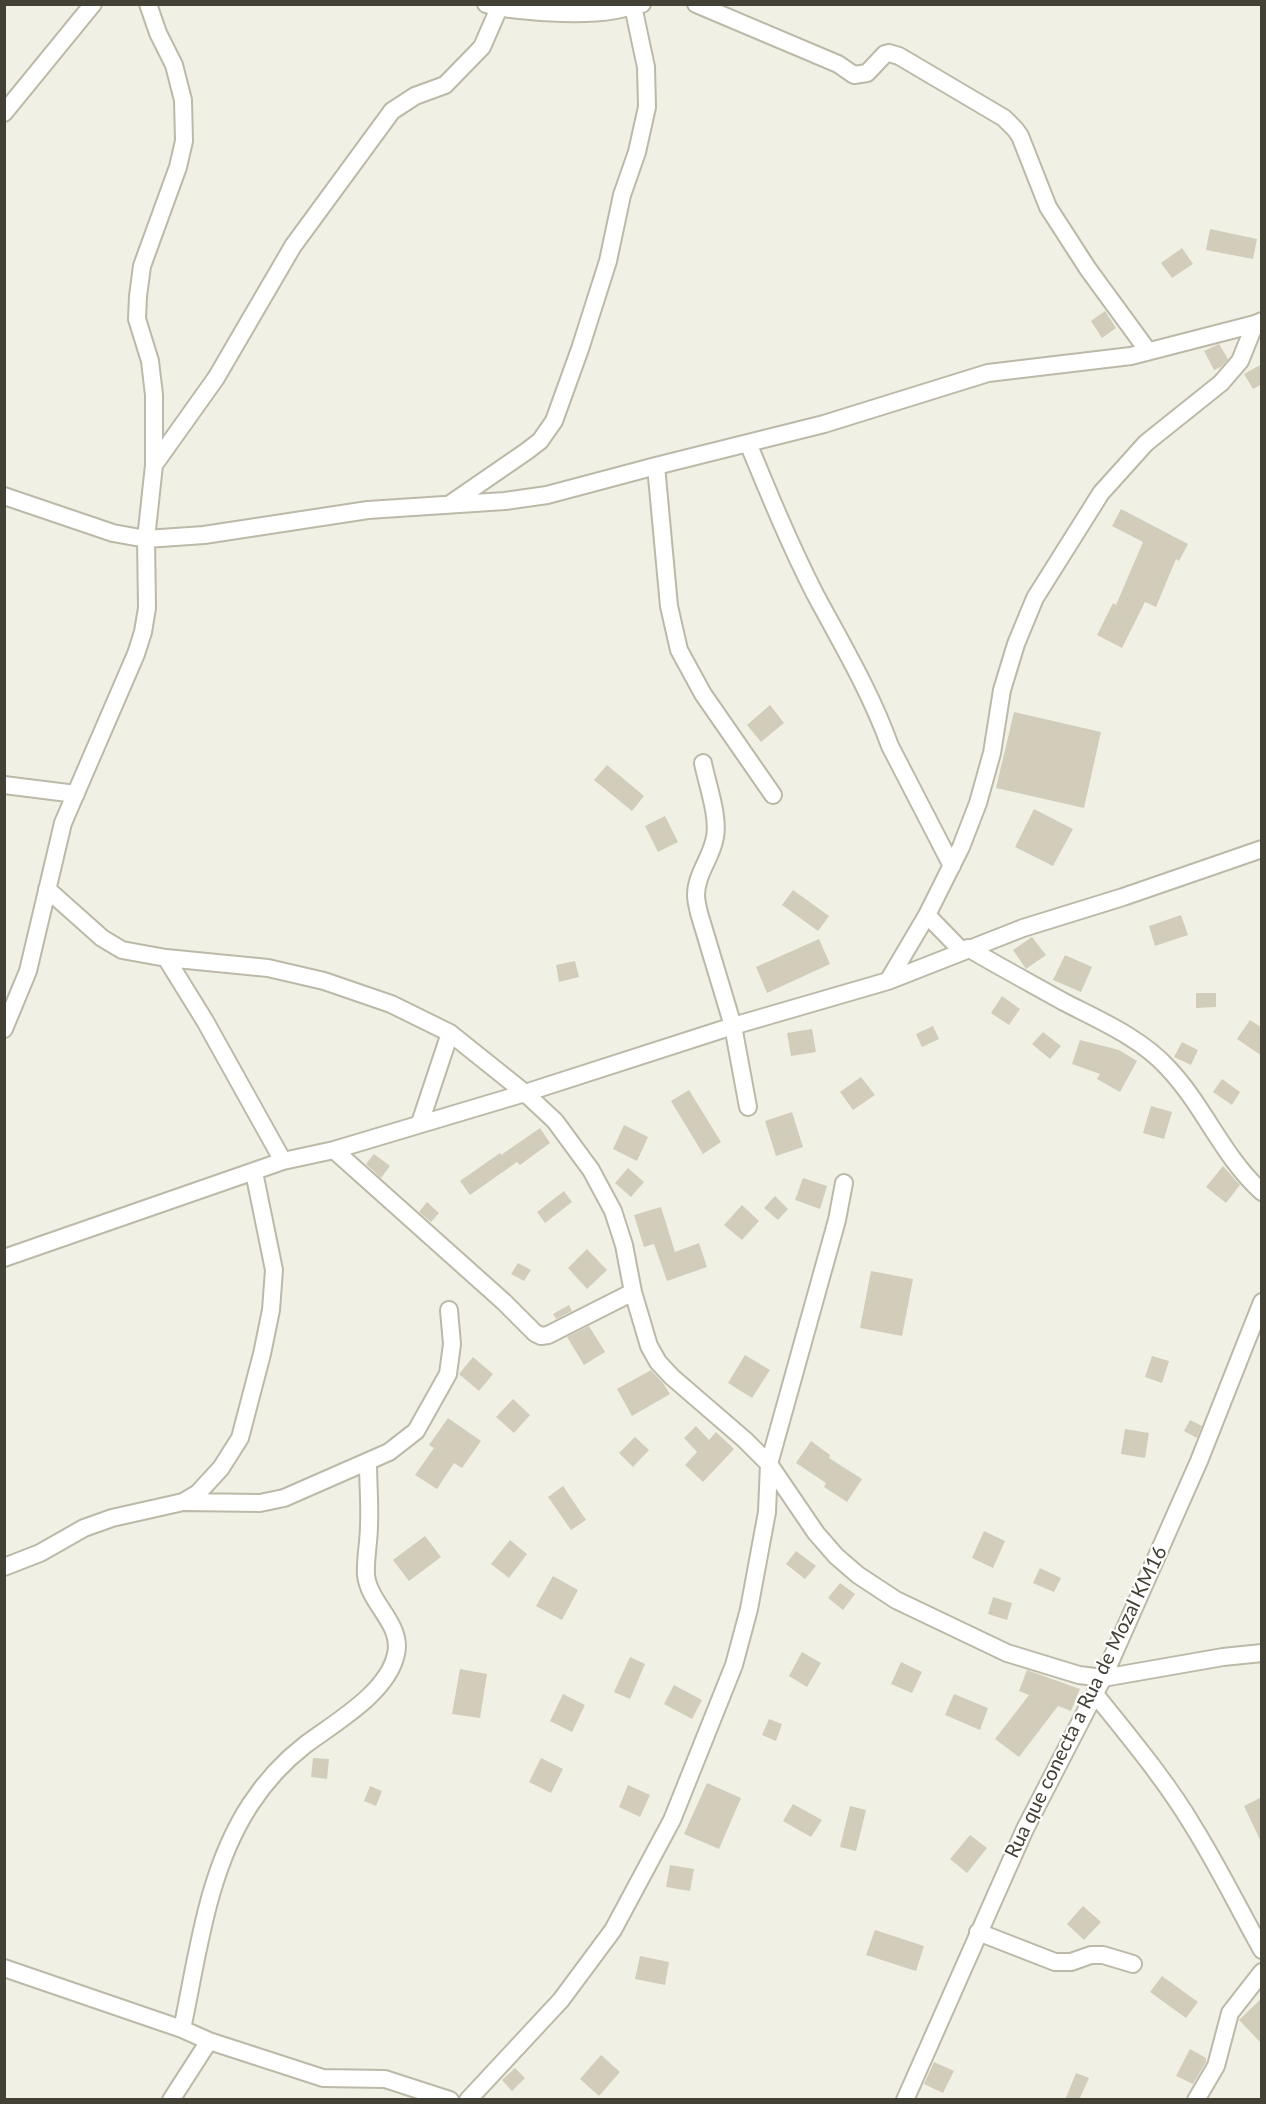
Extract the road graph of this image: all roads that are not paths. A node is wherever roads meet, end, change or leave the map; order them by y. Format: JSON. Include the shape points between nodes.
{"nodes":[{"id":1,"x":93,"y":4,"type":"edge"},
{"id":2,"x":148,"y":4,"type":"edge"},
{"id":3,"x":696,"y":4,"type":"edge"},
{"id":4,"x":636,"y":5,"type":"edge"},
{"id":5,"x":493,"y":7,"type":"edge"},
{"id":6,"x":4,"y":113,"type":"edge"},
{"id":7,"x":1258,"y":323,"type":"edge"},
{"id":8,"x":1148,"y":351,"type":"junction"},
{"id":9,"x":748,"y":443,"type":"junction"},
{"id":10,"x":154,"y":465,"type":"junction"},
{"id":11,"x":656,"y":465,"type":"junction"},
{"id":12,"x":4,"y":496,"type":"edge"},
{"id":13,"x":450,"y":504,"type":"junction"},
{"id":14,"x":146,"y":539,"type":"junction"},
{"id":15,"x":703,"y":763,"type":"dead end"},
{"id":16,"x":4,"y":785,"type":"edge"},
{"id":17,"x":76,"y":794,"type":"junction"},
{"id":18,"x":773,"y":795,"type":"dead end"},
{"id":19,"x":1262,"y":849,"type":"edge"},
{"id":20,"x":952,"y":866,"type":"junction"},
{"id":21,"x":47,"y":889,"type":"junction"},
{"id":22,"x":927,"y":915,"type":"junction"},
{"id":23,"x":965,"y":950,"type":"junction"},
{"id":24,"x":166,"y":958,"type":"junction"},
{"id":25,"x":888,"y":981,"type":"junction"},
{"id":26,"x":733,"y":1026,"type":"junction"},
{"id":27,"x":4,"y":1029,"type":"edge"},
{"id":28,"x":450,"y":1033,"type":"junction"},
{"id":29,"x":525,"y":1093,"type":"junction"},
{"id":30,"x":748,"y":1107,"type":"dead end"},
{"id":31,"x":420,"y":1123,"type":"junction"},
{"id":32,"x":334,"y":1150,"type":"junction"},
{"id":33,"x":283,"y":1161,"type":"junction"},
{"id":34,"x":254,"y":1172,"type":"junction"},
{"id":35,"x":844,"y":1182,"type":"dead end"},
{"id":36,"x":1262,"y":1192,"type":"edge"},
{"id":37,"x":4,"y":1258,"type":"edge"},
{"id":38,"x":633,"y":1292,"type":"junction"},
{"id":39,"x":1262,"y":1302,"type":"edge"},
{"id":40,"x":448,"y":1310,"type":"dead end"},
{"id":41,"x":368,"y":1462,"type":"junction"},
{"id":42,"x":769,"y":1464,"type":"junction"},
{"id":43,"x":183,"y":1502,"type":"junction"},
{"id":44,"x":4,"y":1567,"type":"edge"},
{"id":45,"x":1262,"y":1653,"type":"edge"},
{"id":46,"x":1103,"y":1678,"type":"junction"},
{"id":47,"x":1095,"y":1694,"type":"junction"},
{"id":48,"x":978,"y":1932,"type":"junction"},
{"id":49,"x":1262,"y":1950,"type":"edge"},
{"id":50,"x":1133,"y":1964,"type":"dead end"},
{"id":51,"x":4,"y":1968,"type":"edge"},
{"id":52,"x":1262,"y":1972,"type":"edge"},
{"id":53,"x":182,"y":2029,"type":"junction"},
{"id":54,"x":209,"y":2041,"type":"junction"},
{"id":55,"x":171,"y":2100,"type":"edge"},
{"id":56,"x":450,"y":2100,"type":"edge"},
{"id":57,"x":468,"y":2100,"type":"edge"},
{"id":58,"x":905,"y":2100,"type":"edge"},
{"id":59,"x":1196,"y":2100,"type":"edge"}],
"edges":[{"from":1,"to":6,"type":"street"},
{"from":2,"to":10,"type":"street","via":[[174,64],[183,100],[184,141],[142,266],[138,296],[137,319],[150,361],[154,395]]},
{"from":3,"to":8,"type":"street","via":[[828,60],[854,75],[867,74],[885,54],[899,56],[1004,118],[1020,136],[1048,207]]},
{"from":4,"to":5,"type":"street","via":[[589,12]]},
{"from":4,"to":13,"type":"street","via":[[646,67],[647,107],[608,261],[561,404],[540,441]]},
{"from":5,"to":10,"type":"street","via":[[482,47],[446,85],[415,96],[392,111],[293,246],[216,378]]},
{"from":7,"to":8,"type":"street"},
{"from":7,"to":20,"type":"street","via":[[1240,361],[1221,383],[1146,443],[1101,493],[1035,598],[1002,690],[992,753],[978,803]]},
{"from":8,"to":9,"type":"street","via":[[988,373],[824,424]]},
{"from":9,"to":11,"type":"street"},
{"from":9,"to":20,"type":"street","via":[[785,534],[851,658],[890,746]]},
{"from":10,"to":14,"type":"street"},
{"from":11,"to":13,"type":"street","via":[[547,495]]},
{"from":11,"to":18,"type":"street","via":[[669,606],[679,651],[703,694]]},
{"from":12,"to":14,"type":"street","via":[[113,533]]},
{"from":13,"to":14,"type":"street","via":[[368,510],[204,535]]},
{"from":14,"to":17,"type":"street","via":[[147,608],[143,632]]},
{"from":15,"to":26,"type":"street","via":[[716,834],[696,894]]},
{"from":16,"to":17,"type":"street"},
{"from":17,"to":21,"type":"street","via":[[63,823]]},
{"from":19,"to":23,"type":"street"},
{"from":20,"to":22,"type":"street"},
{"from":21,"to":24,"type":"street","via":[[102,938],[122,950]]},
{"from":21,"to":27,"type":"street","via":[[28,971]]},
{"from":22,"to":23,"type":"street"},
{"from":22,"to":25,"type":"street"},
{"from":23,"to":25,"type":"street"},
{"from":23,"to":36,"type":"street","via":[[1154,1054],[1198,1107],[1239,1170]]},
{"from":24,"to":28,"type":"street","via":[[268,968],[324,981],[391,1004]]},
{"from":24,"to":33,"type":"street"},
{"from":25,"to":26,"type":"street"},
{"from":26,"to":29,"type":"street"},
{"from":26,"to":30,"type":"street"},
{"from":28,"to":29,"type":"street"},
{"from":28,"to":31,"type":"street"},
{"from":29,"to":31,"type":"street"},
{"from":29,"to":38,"type":"street","via":[[555,1121],[591,1170],[613,1211]]},
{"from":31,"to":32,"type":"street"},
{"from":32,"to":33,"type":"street"},
{"from":32,"to":38,"type":"street","via":[[541,1336]]},
{"from":33,"to":34,"type":"street"},
{"from":34,"to":37,"type":"street"},
{"from":34,"to":43,"type":"street","via":[[274,1270],[262,1354],[240,1438],[221,1468],[198,1493]]},
{"from":35,"to":42,"type":"street","via":[[837,1220]]},
{"from":38,"to":42,"type":"street","via":[[649,1346],[658,1362]]},
{"from":39,"to":46,"type":"street","name":"Rua que conecta a Rua de Mozal KM16","via":[[1199,1461]]},
{"from":40,"to":41,"type":"street","via":[[452,1344],[448,1374],[433,1403],[416,1431]]},
{"from":41,"to":43,"type":"street","via":[[268,1502]]},
{"from":41,"to":53,"type":"street","via":[[366,1576],[391,1624],[397,1642],[396,1655],[382,1683],[349,1714],[303,1746],[274,1773],[249,1806],[208,1903]]},
{"from":42,"to":46,"type":"street","via":[[836,1556],[896,1600],[1007,1653],[1079,1675]]},
{"from":42,"to":57,"type":"street","via":[[767,1512],[734,1665],[672,1820],[613,1930],[561,2000]]},
{"from":43,"to":44,"type":"street","via":[[84,1528],[40,1553]]},
{"from":45,"to":46,"type":"street"},
{"from":46,"to":47,"type":"street","name":"Rua que conecta a Rua de Mozal KM16"},
{"from":47,"to":48,"type":"street","name":"Rua que conecta a Rua de Mozal KM16","via":[[1024,1829]]},
{"from":47,"to":49,"type":"street","via":[[1153,1766],[1192,1824]]},
{"from":48,"to":50,"type":"street","via":[[1055,1962],[1103,1955]]},
{"from":48,"to":58,"type":"street","name":"Rua que conecta a Rua de Mozal KM16"},
{"from":51,"to":53,"type":"street"},
{"from":52,"to":59,"type":"street","via":[[1230,2013],[1216,2066]]},
{"from":53,"to":54,"type":"street"},
{"from":54,"to":55,"type":"street"},
{"from":54,"to":56,"type":"street","via":[[322,2078],[385,2079]]}]}
